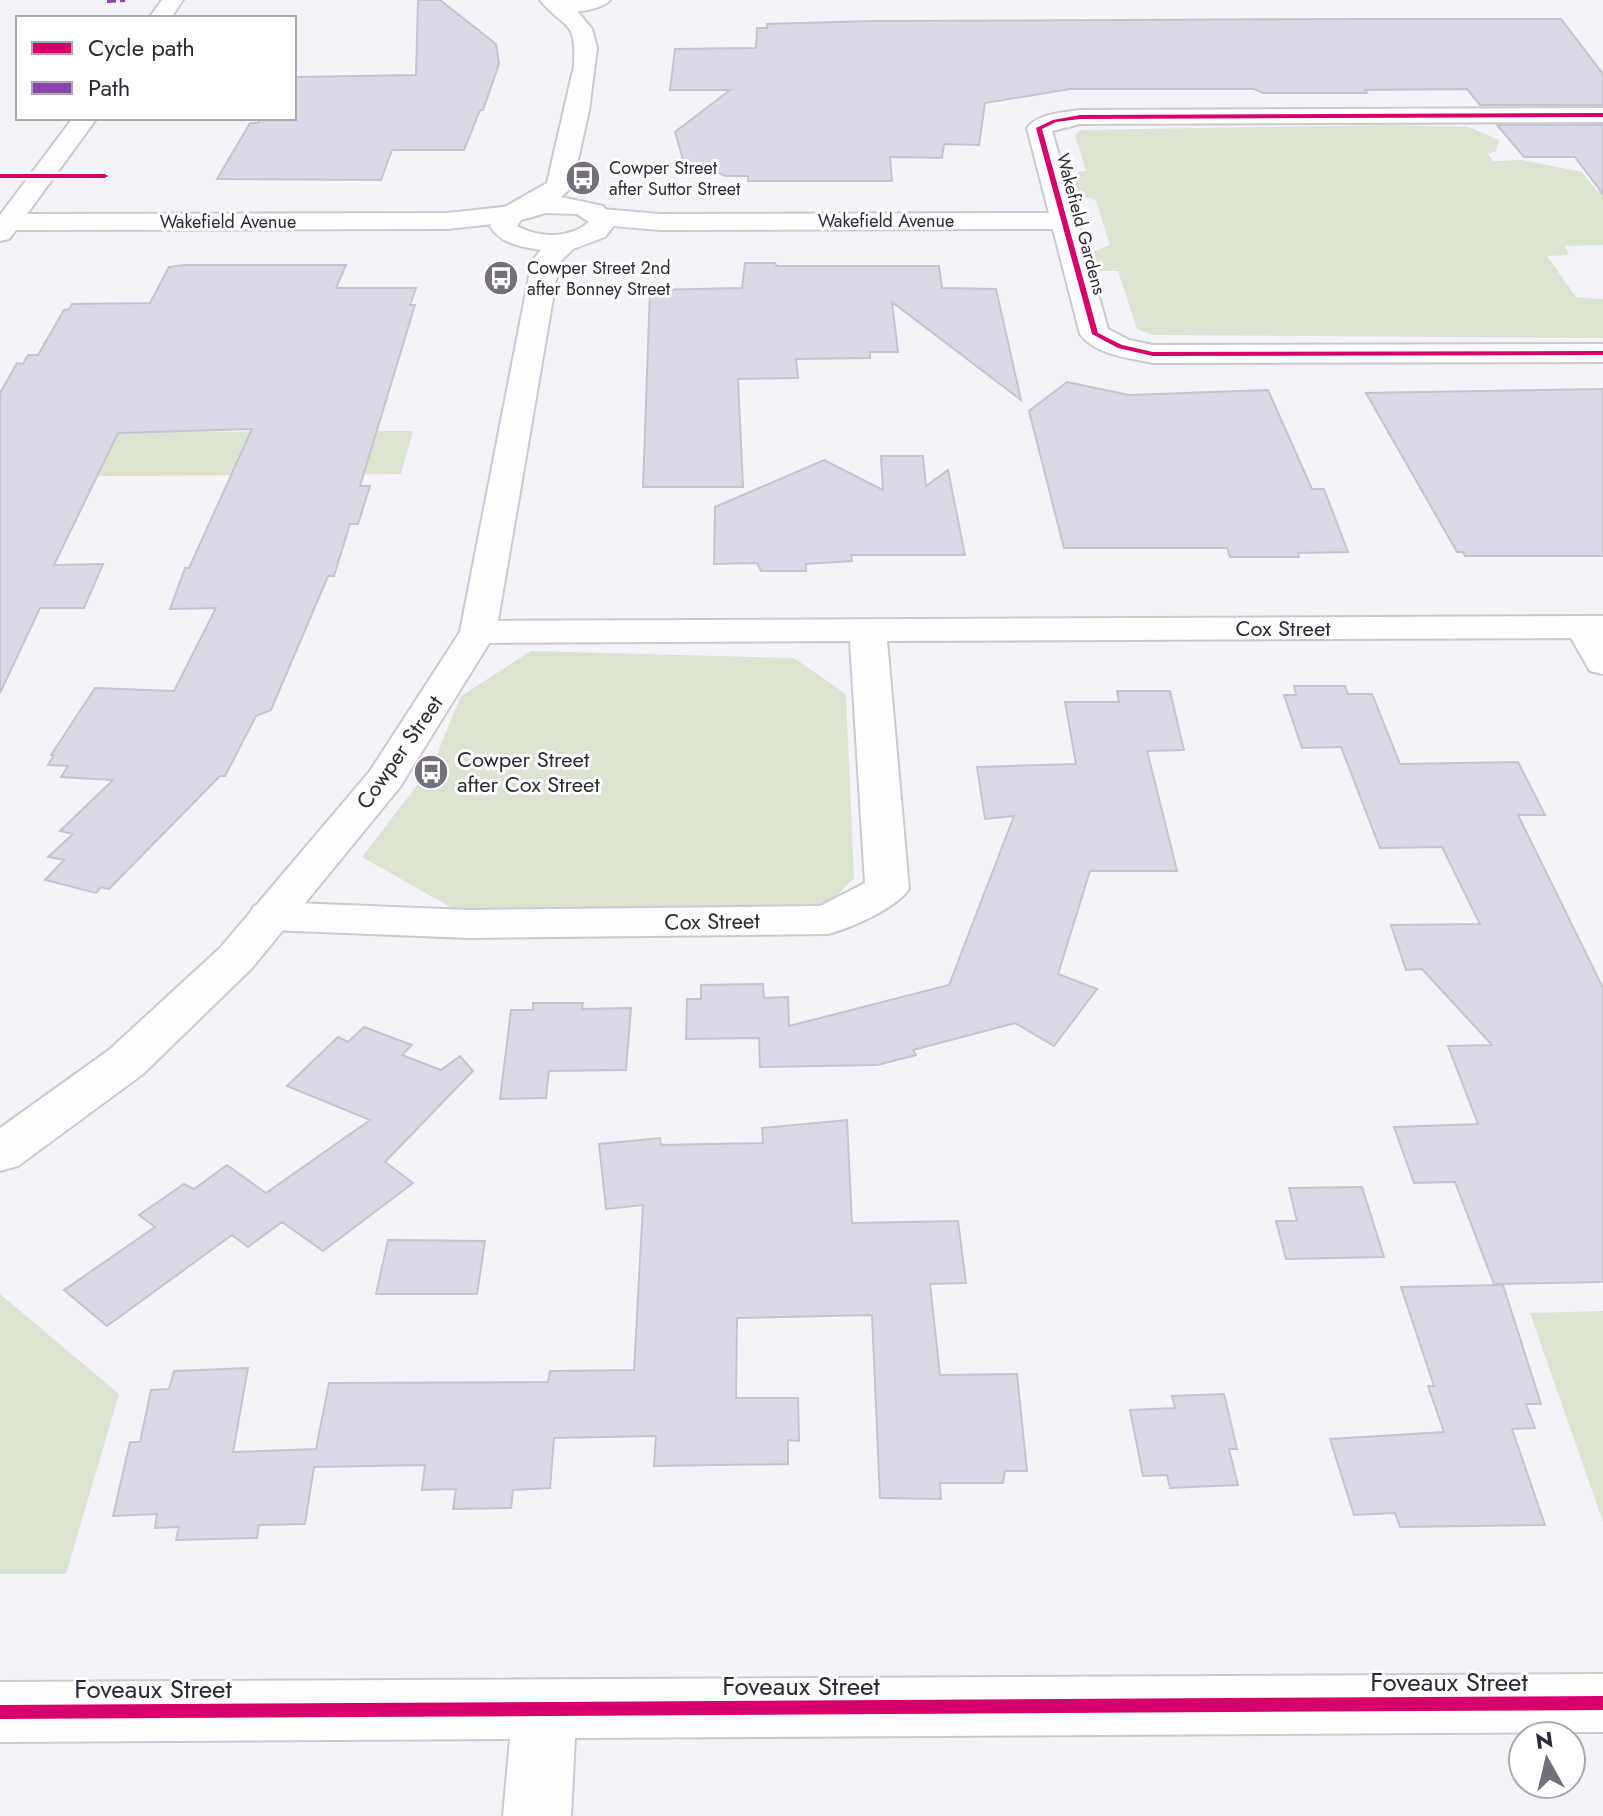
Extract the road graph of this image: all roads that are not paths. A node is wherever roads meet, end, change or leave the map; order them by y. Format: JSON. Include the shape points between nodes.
{"nodes":[{"id":1,"x":600,"y":0,"type":"edge"},
{"id":2,"x":555,"y":3,"type":"edge"},
{"id":3,"x":1603,"y":115,"type":"edge"},
{"id":4,"x":83,"y":120,"type":"edge"},
{"id":5,"x":565,"y":196,"type":"junction"},
{"id":6,"x":8,"y":214,"type":"edge"},
{"id":7,"x":1064,"y":221,"type":"junction"},
{"id":8,"x":601,"y":223,"type":"junction"},
{"id":9,"x":515,"y":224,"type":"junction"},
{"id":10,"x":556,"y":251,"type":"junction"},
{"id":11,"x":1603,"y":353,"type":"edge"},
{"id":12,"x":1593,"y":627,"type":"edge"},
{"id":13,"x":868,"y":630,"type":"junction"},
{"id":14,"x":478,"y":632,"type":"junction"},
{"id":15,"x":1603,"y":663,"type":"edge"},
{"id":16,"x":270,"y":916,"type":"junction"},
{"id":17,"x":0,"y":1153,"type":"edge"},
{"id":18,"x":1603,"y":1703,"type":"edge"},
{"id":19,"x":545,"y":1709,"type":"junction"},
{"id":20,"x":0,"y":1712,"type":"edge"},
{"id":21,"x":537,"y":1816,"type":"edge"}],
"edges":[{"from":1,"to":2,"type":"street"},
{"from":2,"to":5,"type":"street","via":[[584,35],[585,64]]},
{"from":3,"to":7,"type":"street","name":"Wakefield Gardens","via":[[1055,121],[1039,128]]},
{"from":4,"to":6,"type":"street"},
{"from":5,"to":8,"type":"street","via":[[593,211]]},
{"from":5,"to":9,"type":"street"},
{"from":6,"to":9,"type":"street","name":"Wakefield Avenue"},
{"from":7,"to":8,"type":"street","name":"Wakefield Avenue"},
{"from":7,"to":11,"type":"street","name":"Wakefield Gardens","via":[[1095,334],[1120,347],[1153,354]]},
{"from":8,"to":10,"type":"street","via":[[592,234]]},
{"from":9,"to":10,"type":"street"},
{"from":10,"to":14,"type":"street","name":"Cowper Street"},
{"from":12,"to":13,"type":"street","name":"Cox Street"},
{"from":12,"to":15,"type":"street"},
{"from":13,"to":14,"type":"street","name":"Cox Street"},
{"from":13,"to":16,"type":"street","name":"Cox Street","via":[[887,889],[828,920],[469,924]]},
{"from":14,"to":16,"type":"street","name":"Cowper Street","via":[[386,778]]},
{"from":16,"to":17,"type":"street","name":"Cowper Street","via":[[236,958],[126,1062]]},
{"from":18,"to":19,"type":"street","name":"Foveaux Street"},
{"from":19,"to":20,"type":"street","name":"Foveaux Street"},
{"from":19,"to":21,"type":"street"}]}
